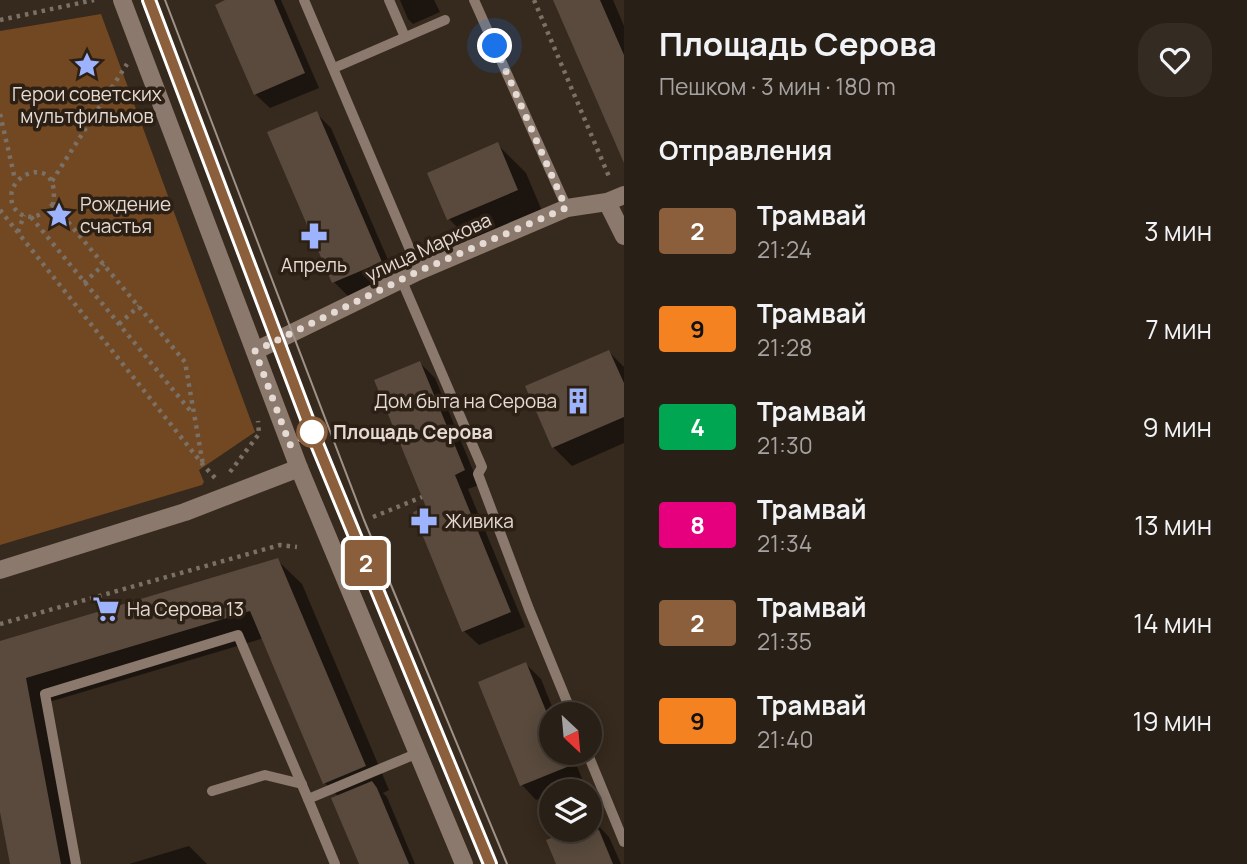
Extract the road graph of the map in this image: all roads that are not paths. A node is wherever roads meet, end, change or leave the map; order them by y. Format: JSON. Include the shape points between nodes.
{"nodes":[{"id":1,"x":122,"y":0,"type":"edge"},
{"id":2,"x":304,"y":0,"type":"edge"},
{"id":3,"x":389,"y":0,"type":"edge"},
{"id":4,"x":474,"y":0,"type":"edge"},
{"id":5,"x":445,"y":20,"type":"dead end"},
{"id":6,"x":405,"y":37,"type":"junction"},
{"id":7,"x":334,"y":68,"type":"junction"},
{"id":8,"x":616,"y":199,"type":"edge"},
{"id":9,"x":566,"y":208,"type":"junction"},
{"id":10,"x":624,"y":236,"type":"edge"},
{"id":11,"x":419,"y":271,"type":"junction"},
{"id":12,"x":402,"y":281,"type":"junction"},
{"id":13,"x":255,"y":351,"type":"junction"},
{"id":14,"x":299,"y":468,"type":"junction"},
{"id":15,"x":0,"y":570,"type":"edge"},
{"id":16,"x":567,"y":702,"type":"edge"},
{"id":17,"x":418,"y":753,"type":"junction"},
{"id":18,"x":592,"y":765,"type":"edge"},
{"id":19,"x":302,"y":784,"type":"junction"},
{"id":20,"x":212,"y":792,"type":"dead end"},
{"id":21,"x":308,"y":799,"type":"junction"},
{"id":22,"x":624,"y":842,"type":"edge"},
{"id":23,"x":76,"y":864,"type":"edge"},
{"id":24,"x":335,"y":864,"type":"edge"},
{"id":25,"x":464,"y":864,"type":"edge"}],
"edges":[{"from":1,"to":13,"type":"street"},
{"from":2,"to":7,"type":"lane"},
{"from":3,"to":6,"type":"lane"},
{"from":4,"to":9,"type":"lane"},
{"from":5,"to":6,"type":"lane"},
{"from":6,"to":7,"type":"lane"},
{"from":7,"to":11,"type":"lane"},
{"from":8,"to":9,"type":"street","name":"улица Маркова"},
{"from":8,"to":10,"type":"street"},
{"from":9,"to":11,"type":"street","name":"улица Маркова"},
{"from":11,"to":12,"type":"street","name":"улица Маркова"},
{"from":12,"to":13,"type":"street","name":"улица Маркова"},
{"from":12,"to":16,"type":"lane","via":[[482,467],[478,474]]},
{"from":13,"to":14,"type":"street"},
{"from":14,"to":15,"type":"street","via":[[185,512]]},
{"from":14,"to":17,"type":"street"},
{"from":17,"to":21,"type":"lane"},
{"from":17,"to":25,"type":"street"},
{"from":18,"to":22,"type":"lane"},
{"from":19,"to":20,"type":"lane","via":[[265,775]]},
{"from":19,"to":21,"type":"lane"},
{"from":19,"to":23,"type":"lane","via":[[239,635],[45,694]]},
{"from":21,"to":24,"type":"lane"}]}
